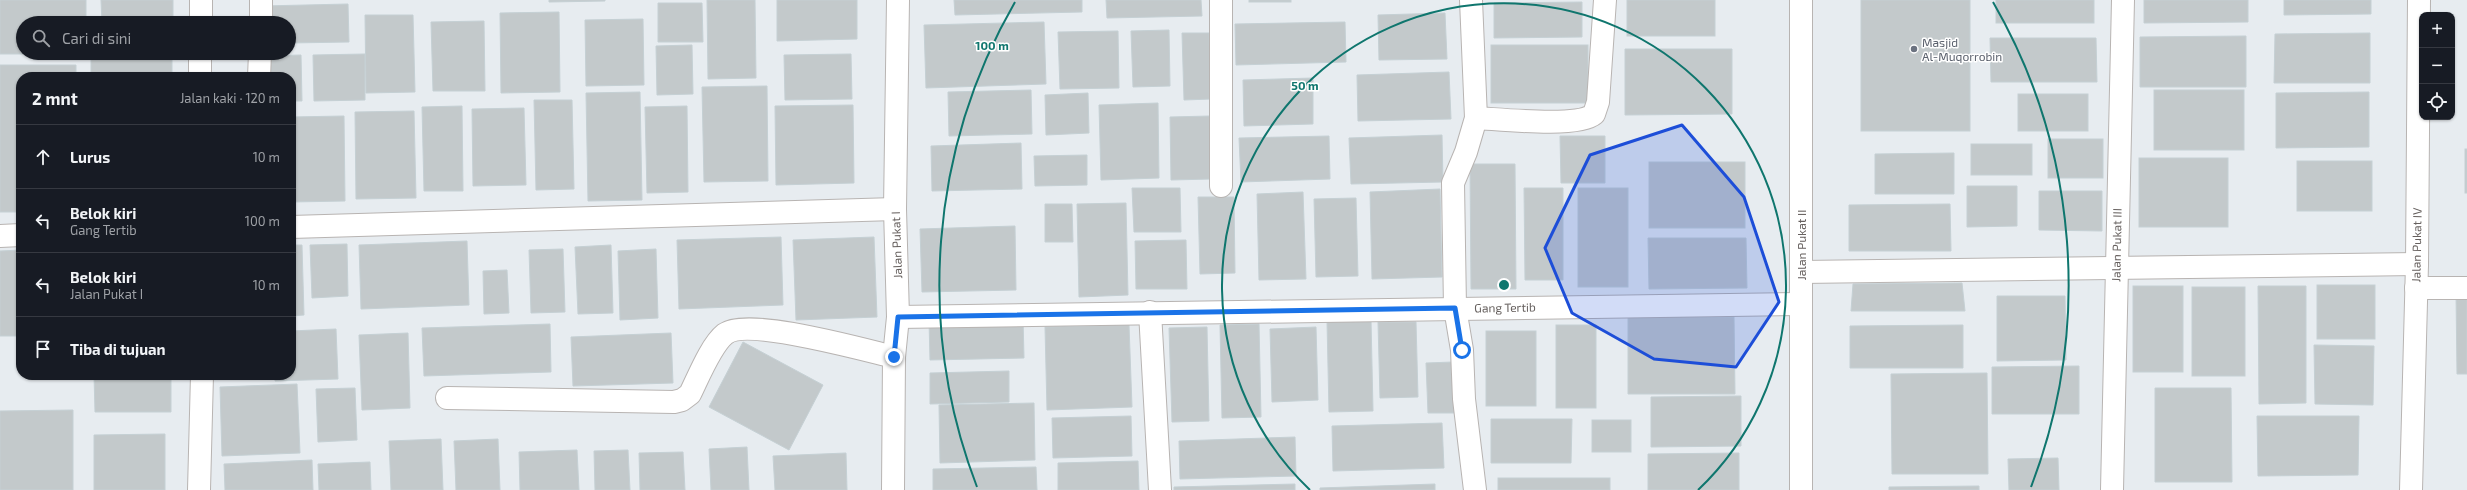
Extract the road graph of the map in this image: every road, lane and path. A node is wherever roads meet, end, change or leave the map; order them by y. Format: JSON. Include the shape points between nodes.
{"nodes":[{"id":1,"x":201,"y":0,"type":"edge"},
{"id":2,"x":261,"y":0,"type":"edge"},
{"id":3,"x":898,"y":0,"type":"edge"},
{"id":4,"x":1221,"y":0,"type":"edge"},
{"id":5,"x":1471,"y":0,"type":"edge"},
{"id":6,"x":1605,"y":0,"type":"edge"},
{"id":7,"x":1801,"y":0,"type":"edge"},
{"id":8,"x":2123,"y":0,"type":"edge"},
{"id":9,"x":2419,"y":0,"type":"edge"},
{"id":10,"x":201,"y":16,"type":"edge"},
{"id":11,"x":261,"y":16,"type":"edge"},
{"id":12,"x":200,"y":60,"type":"edge"},
{"id":13,"x":260,"y":60,"type":"edge"},
{"id":14,"x":200,"y":72,"type":"edge"},
{"id":15,"x":259,"y":72,"type":"edge"},
{"id":16,"x":1476,"y":118,"type":"junction"},
{"id":17,"x":1221,"y":186,"type":"dead end"},
{"id":18,"x":894,"y":209,"type":"junction"},
{"id":19,"x":296,"y":227,"type":"edge"},
{"id":20,"x":16,"y":235,"type":"edge"},
{"id":21,"x":0,"y":236,"type":"edge"},
{"id":22,"x":2417,"y":264,"type":"junction"},
{"id":23,"x":2116,"y":268,"type":"junction"},
{"id":24,"x":1801,"y":272,"type":"junction"},
{"id":25,"x":2416,"y":288,"type":"junction"},
{"id":26,"x":2467,"y":288,"type":"edge"},
{"id":27,"x":1801,"y":304,"type":"junction"},
{"id":28,"x":1455,"y":308,"type":"junction"},
{"id":29,"x":1150,"y":312,"type":"junction"},
{"id":30,"x":898,"y":317,"type":"junction"},
{"id":31,"x":894,"y":357,"type":"junction"},
{"id":32,"x":202,"y":380,"type":"edge"},
{"id":33,"x":447,"y":398,"type":"dead end"},
{"id":34,"x":199,"y":490,"type":"edge"},
{"id":35,"x":894,"y":490,"type":"edge"},
{"id":36,"x":1160,"y":490,"type":"edge"},
{"id":37,"x":1475,"y":490,"type":"edge"},
{"id":38,"x":1801,"y":490,"type":"edge"},
{"id":39,"x":2112,"y":490,"type":"edge"},
{"id":40,"x":2411,"y":490,"type":"edge"}],
"edges":[{"from":1,"to":10,"type":"street"},
{"from":2,"to":11,"type":"street"},
{"from":3,"to":18,"type":"street","name":"Jalan Pukat I"},
{"from":4,"to":17,"type":"street"},
{"from":5,"to":16,"type":"street"},
{"from":6,"to":16,"type":"street","via":[[1598,102],[1594,114],[1588,118],[1566,122]]},
{"from":7,"to":24,"type":"street","name":"Jalan Pukat II"},
{"from":8,"to":23,"type":"street","name":"Jalan Pukat III"},
{"from":9,"to":22,"type":"street","name":"Jalan Pukat IV"},
{"from":12,"to":14,"type":"street"},
{"from":13,"to":15,"type":"street"},
{"from":16,"to":28,"type":"street","via":[[1453,183]]},
{"from":18,"to":19,"type":"street"},
{"from":18,"to":30,"type":"street","name":"Jalan Pukat I"},
{"from":20,"to":21,"type":"street"},
{"from":22,"to":23,"type":"street"},
{"from":22,"to":25,"type":"street","name":"Jalan Pukat IV"},
{"from":23,"to":24,"type":"street"},
{"from":23,"to":39,"type":"street","name":"Jalan Pukat III"},
{"from":24,"to":27,"type":"street","name":"Jalan Pukat II"},
{"from":25,"to":26,"type":"street"},
{"from":25,"to":40,"type":"street","name":"Jalan Pukat IV"},
{"from":27,"to":28,"type":"street","name":"Gang Tertib"},
{"from":27,"to":38,"type":"street","name":"Jalan Pukat II"},
{"from":28,"to":29,"type":"street","name":"Gang Tertib"},
{"from":28,"to":37,"type":"street","via":[[1462,350],[1464,399]]},
{"from":29,"to":30,"type":"street","name":"Gang Tertib"},
{"from":29,"to":36,"type":"street"},
{"from":30,"to":31,"type":"street","name":"Jalan Pukat I"},
{"from":31,"to":33,"type":"street","via":[[785,333],[740,328],[724,335],[690,394],[674,402]]},
{"from":31,"to":35,"type":"street","name":"Jalan Pukat I"},
{"from":32,"to":34,"type":"street"}]}
